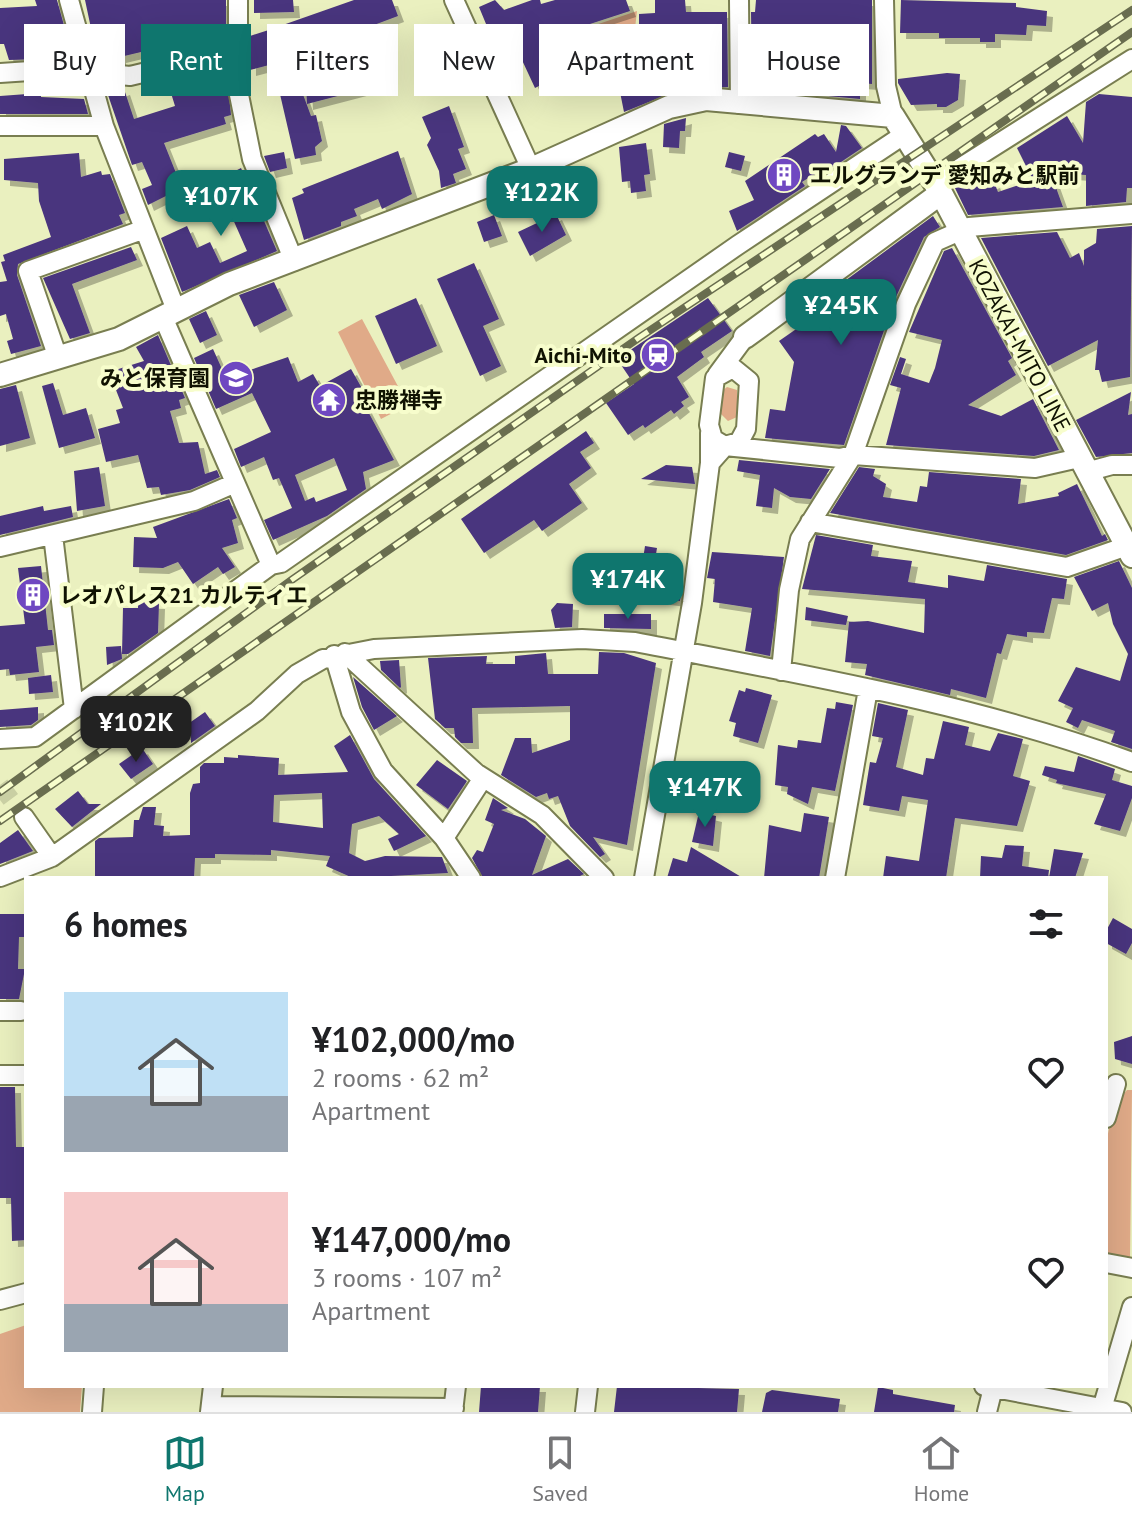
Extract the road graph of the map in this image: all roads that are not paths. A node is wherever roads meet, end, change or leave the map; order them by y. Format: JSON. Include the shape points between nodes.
{"nodes":[{"id":1,"x":69,"y":0,"type":"edge"},
{"id":2,"x":238,"y":0,"type":"edge"},
{"id":3,"x":454,"y":0,"type":"edge"},
{"id":4,"x":739,"y":0,"type":"edge"},
{"id":5,"x":884,"y":0,"type":"edge"},
{"id":6,"x":75,"y":24,"type":"edge"},
{"id":7,"x":238,"y":24,"type":"edge"},
{"id":8,"x":1132,"y":59,"type":"edge"},
{"id":9,"x":24,"y":71,"type":"edge"},
{"id":10,"x":0,"y":73,"type":"edge"},
{"id":11,"x":141,"y":73,"type":"edge"},
{"id":12,"x":125,"y":76,"type":"edge"},
{"id":13,"x":130,"y":76,"type":"junction"},
{"id":14,"x":125,"y":78,"type":"edge"},
{"id":15,"x":94,"y":96,"type":"edge"},
{"id":16,"x":239,"y":96,"type":"edge"},
{"id":17,"x":740,"y":104,"type":"junction"},
{"id":18,"x":899,"y":125,"type":"junction"},
{"id":19,"x":0,"y":126,"type":"edge"},
{"id":20,"x":104,"y":126,"type":"junction"},
{"id":21,"x":531,"y":169,"type":"junction"},
{"id":22,"x":938,"y":188,"type":"junction"},
{"id":23,"x":1132,"y":214,"type":"edge"},
{"id":24,"x":959,"y":229,"type":"junction"},
{"id":25,"x":142,"y":230,"type":"junction"},
{"id":26,"x":294,"y":261,"type":"junction"},
{"id":27,"x":169,"y":314,"type":"junction"},
{"id":28,"x":740,"y":344,"type":"junction"},
{"id":29,"x":58,"y":358,"type":"junction"},
{"id":30,"x":0,"y":375,"type":"edge"},
{"id":31,"x":746,"y":375,"type":"junction"},
{"id":32,"x":715,"y":378,"type":"junction"},
{"id":33,"x":710,"y":433,"type":"junction"},
{"id":34,"x":745,"y":438,"type":"junction"},
{"id":35,"x":725,"y":446,"type":"junction"},
{"id":36,"x":853,"y":455,"type":"junction"},
{"id":37,"x":710,"y":463,"type":"junction"},
{"id":38,"x":1083,"y":465,"type":"junction"},
{"id":39,"x":1132,"y":465,"type":"edge"},
{"id":40,"x":233,"y":484,"type":"junction"},
{"id":41,"x":810,"y":522,"type":"junction"},
{"id":42,"x":53,"y":535,"type":"junction"},
{"id":43,"x":0,"y":547,"type":"edge"},
{"id":44,"x":1129,"y":551,"type":"edge"},
{"id":45,"x":271,"y":565,"type":"junction"},
{"id":46,"x":684,"y":651,"type":"junction"},
{"id":47,"x":340,"y":654,"type":"junction"},
{"id":48,"x":781,"y":671,"type":"junction"},
{"id":49,"x":868,"y":689,"type":"junction"},
{"id":50,"x":74,"y":709,"type":"junction"},
{"id":51,"x":0,"y":739,"type":"edge"},
{"id":52,"x":1132,"y":762,"type":"edge"},
{"id":53,"x":483,"y":778,"type":"junction"},
{"id":54,"x":24,"y":817,"type":"tunnel mouth"},
{"id":55,"x":444,"y":838,"type":"junction"},
{"id":56,"x":52,"y":857,"type":"junction"},
{"id":57,"x":470,"y":876,"type":"edge"},
{"id":58,"x":602,"y":876,"type":"edge"},
{"id":59,"x":644,"y":876,"type":"edge"},
{"id":60,"x":835,"y":876,"type":"edge"},
{"id":61,"x":0,"y":877,"type":"edge"},
{"id":62,"x":0,"y":1011,"type":"edge"},
{"id":63,"x":21,"y":1011,"type":"dead end"},
{"id":64,"x":0,"y":1075,"type":"edge"},
{"id":65,"x":24,"y":1075,"type":"edge"},
{"id":66,"x":1118,"y":1083,"type":"edge"},
{"id":67,"x":1108,"y":1112,"type":"edge"},
{"id":68,"x":1108,"y":1263,"type":"edge"},
{"id":69,"x":1132,"y":1268,"type":"edge"},
{"id":70,"x":24,"y":1294,"type":"edge"},
{"id":71,"x":0,"y":1300,"type":"edge"},
{"id":72,"x":1132,"y":1307,"type":"edge"},
{"id":73,"x":94,"y":1388,"type":"edge"},
{"id":74,"x":213,"y":1388,"type":"edge"},
{"id":75,"x":456,"y":1388,"type":"edge"},
{"id":76,"x":588,"y":1388,"type":"edge"},
{"id":77,"x":989,"y":1388,"type":"edge"},
{"id":78,"x":994,"y":1388,"type":"edge"},
{"id":79,"x":210,"y":1409,"type":"edge"},
{"id":80,"x":453,"y":1410,"type":"edge"},
{"id":81,"x":1102,"y":1410,"type":"edge"},
{"id":82,"x":92,"y":1412,"type":"edge"},
{"id":83,"x":585,"y":1412,"type":"edge"},
{"id":84,"x":987,"y":1412,"type":"edge"},
{"id":85,"x":1122,"y":1412,"type":"edge"}],
"edges":[{"from":1,"to":6,"type":"street"},
{"from":2,"to":7,"type":"street"},
{"from":3,"to":21,"type":"street"},
{"from":4,"to":17,"type":"street"},
{"from":5,"to":18,"type":"street","via":[[886,86]]},
{"from":8,"to":22,"type":"street"},
{"from":9,"to":10,"type":"street"},
{"from":11,"to":13,"type":"street"},
{"from":12,"to":13,"type":"street"},
{"from":13,"to":14,"type":"street"},
{"from":15,"to":20,"type":"street"},
{"from":16,"to":26,"type":"street","via":[[252,159]]},
{"from":17,"to":18,"type":"main road"},
{"from":17,"to":21,"type":"main road","via":[[706,99],[669,107]]},
{"from":18,"to":22,"type":"main road","name":"KOZAKAI-MITO LINE"},
{"from":18,"to":45,"type":"street","via":[[738,245],[281,563]]},
{"from":19,"to":20,"type":"street"},
{"from":20,"to":25,"type":"street"},
{"from":21,"to":26,"type":"main road"},
{"from":22,"to":24,"type":"main road","name":"KOZAKAI-MITO LINE"},
{"from":22,"to":28,"type":"main road"},
{"from":23,"to":24,"type":"street"},
{"from":24,"to":36,"type":"street","via":[[935,242],[906,304]]},
{"from":24,"to":38,"type":"main road","name":"KOZAKAI-MITO LINE"},
{"from":25,"to":27,"type":"street"},
{"from":25,"to":29,"type":"street","via":[[28,271]]},
{"from":26,"to":27,"type":"main road","via":[[229,284]]},
{"from":27,"to":29,"type":"main road","via":[[119,339]]},
{"from":27,"to":40,"type":"street"},
{"from":28,"to":31,"type":"street"},
{"from":28,"to":32,"type":"street"},
{"from":29,"to":30,"type":"main road"},
{"from":31,"to":32,"type":"street","via":[[733,368]]},
{"from":31,"to":34,"type":"street","via":[[750,388]]},
{"from":32,"to":33,"type":"street"},
{"from":33,"to":35,"type":"street"},
{"from":33,"to":37,"type":"street"},
{"from":34,"to":35,"type":"street"},
{"from":34,"to":36,"type":"street","via":[[840,458]]},
{"from":35,"to":37,"type":"street"},
{"from":36,"to":38,"type":"street","via":[[1035,468]]},
{"from":36,"to":41,"type":"street"},
{"from":37,"to":46,"type":"street"},
{"from":38,"to":39,"type":"street"},
{"from":38,"to":44,"type":"main road","name":"KOZAKAI-MITO LINE"},
{"from":40,"to":42,"type":"street","via":[[194,501]]},
{"from":40,"to":45,"type":"street"},
{"from":41,"to":44,"type":"street","via":[[1067,567]]},
{"from":41,"to":48,"type":"street","via":[[800,539],[789,590]]},
{"from":42,"to":43,"type":"street"},
{"from":42,"to":50,"type":"street"},
{"from":45,"to":50,"type":"street"},
{"from":46,"to":47,"type":"street","via":[[582,639]]},
{"from":46,"to":48,"type":"street"},
{"from":46,"to":59,"type":"street"},
{"from":47,"to":53,"type":"street"},
{"from":47,"to":55,"type":"street","via":[[351,712],[383,771]]},
{"from":47,"to":56,"type":"street","via":[[297,674],[257,711]]},
{"from":48,"to":49,"type":"street"},
{"from":49,"to":52,"type":"street","via":[[1051,732]]},
{"from":49,"to":60,"type":"street"},
{"from":50,"to":51,"type":"street","via":[[35,737]]},
{"from":53,"to":55,"type":"street"},
{"from":53,"to":58,"type":"street","via":[[542,815]]},
{"from":54,"to":56,"type":"street"},
{"from":55,"to":57,"type":"street"},
{"from":56,"to":61,"type":"street"},
{"from":62,"to":63,"type":"street"},
{"from":64,"to":65,"type":"street"},
{"from":66,"to":67,"type":"street"},
{"from":68,"to":69,"type":"street"},
{"from":70,"to":71,"type":"street"},
{"from":72,"to":81,"type":"street"},
{"from":73,"to":82,"type":"street"},
{"from":74,"to":79,"type":"street"},
{"from":75,"to":80,"type":"street"},
{"from":76,"to":83,"type":"street"},
{"from":77,"to":84,"type":"street"},
{"from":78,"to":81,"type":"street"},
{"from":79,"to":80,"type":"street"},
{"from":81,"to":85,"type":"street"}]}
